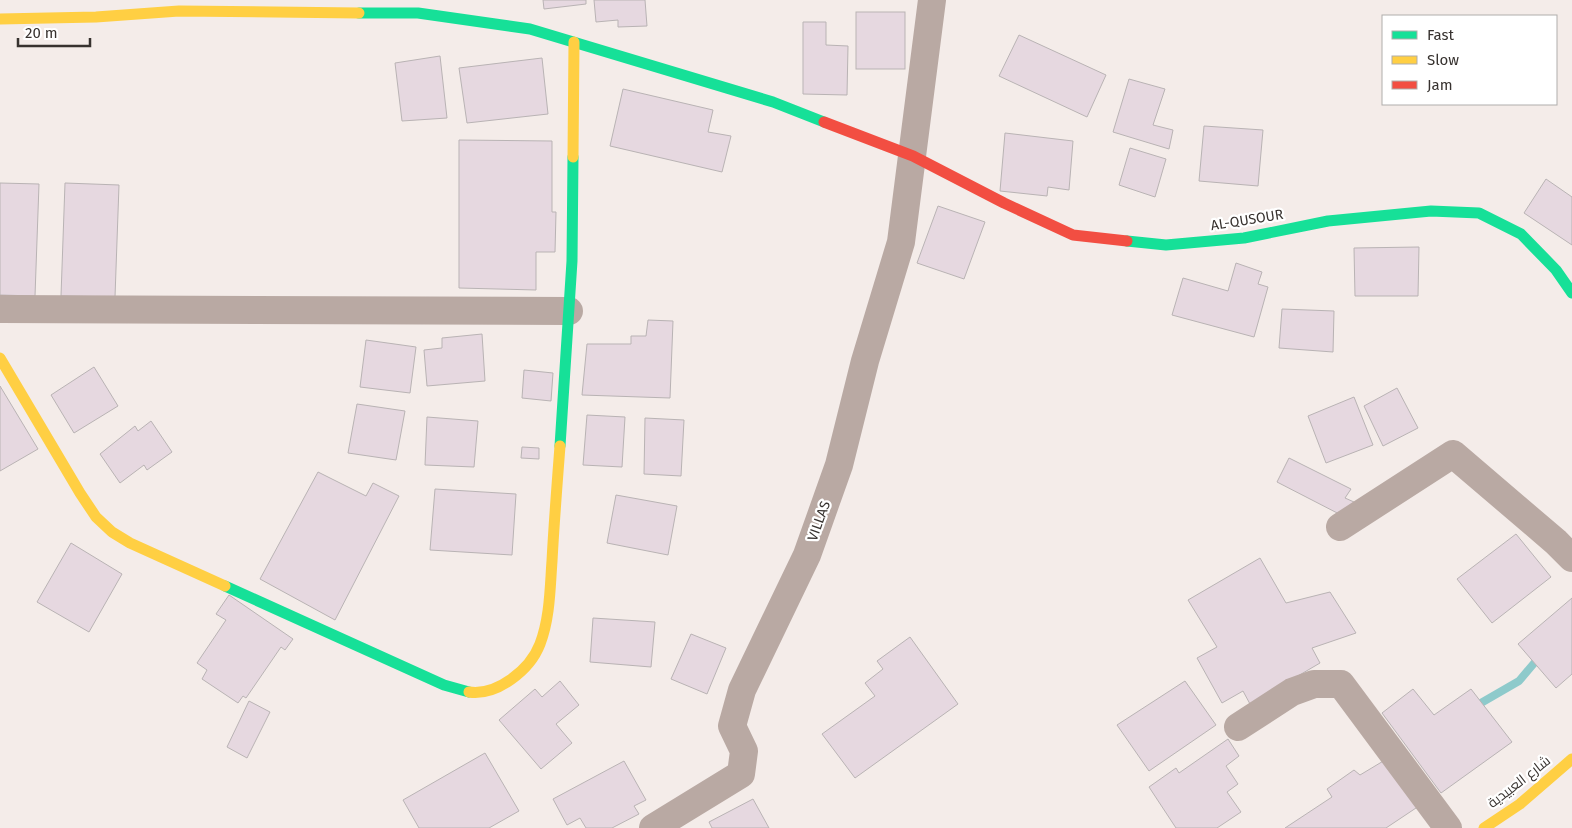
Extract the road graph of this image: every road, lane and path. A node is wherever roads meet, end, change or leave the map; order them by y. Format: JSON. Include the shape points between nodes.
{"nodes":[{"id":1,"x":932,"y":0,"type":"edge"},
{"id":2,"x":355,"y":6,"type":"edge"},
{"id":3,"x":0,"y":19,"type":"edge"},
{"id":4,"x":574,"y":42,"type":"junction"},
{"id":5,"x":913,"y":156,"type":"junction"},
{"id":6,"x":1572,"y":293,"type":"edge"},
{"id":7,"x":0,"y":309,"type":"edge"},
{"id":8,"x":569,"y":311,"type":"junction"},
{"id":9,"x":0,"y":358,"type":"edge"},
{"id":10,"x":1340,"y":527,"type":"dead end"},
{"id":11,"x":1572,"y":558,"type":"edge"},
{"id":12,"x":1238,"y":727,"type":"dead end"},
{"id":13,"x":1572,"y":759,"type":"edge"},
{"id":14,"x":653,"y":828,"type":"edge"},
{"id":15,"x":1448,"y":828,"type":"edge"},
{"id":16,"x":1484,"y":828,"type":"edge"}],
"edges":[{"from":1,"to":5,"type":"street"},
{"from":2,"to":3,"type":"street","name":"AL-QUSOUR"},
{"from":2,"to":4,"type":"street","name":"AL-QUSOUR","via":[[530,29]]},
{"from":4,"to":5,"type":"street","name":"AL-QUSOUR","via":[[773,102]]},
{"from":4,"to":8,"type":"street"},
{"from":5,"to":6,"type":"street","name":"AL-QUSOUR","via":[[1073,235],[1166,245],[1244,238],[1328,221],[1431,212],[1479,213],[1521,234],[1556,270]]},
{"from":5,"to":14,"type":"street","name":"VILLAS","via":[[902,242],[865,361],[839,465],[807,555],[742,690],[732,726],[744,750],[741,774]]},
{"from":7,"to":8,"type":"street"},
{"from":8,"to":9,"type":"street","via":[[549,604],[541,644],[525,668],[506,683],[485,692],[468,692],[444,685],[112,532],[96,517],[80,493]]},
{"from":10,"to":11,"type":"street","via":[[1453,454]]},
{"from":12,"to":15,"type":"street","via":[[1292,692],[1314,684],[1341,684]]},
{"from":13,"to":16,"type":"street","name":"شارع العبيدية","via":[[1520,804]]}]}
